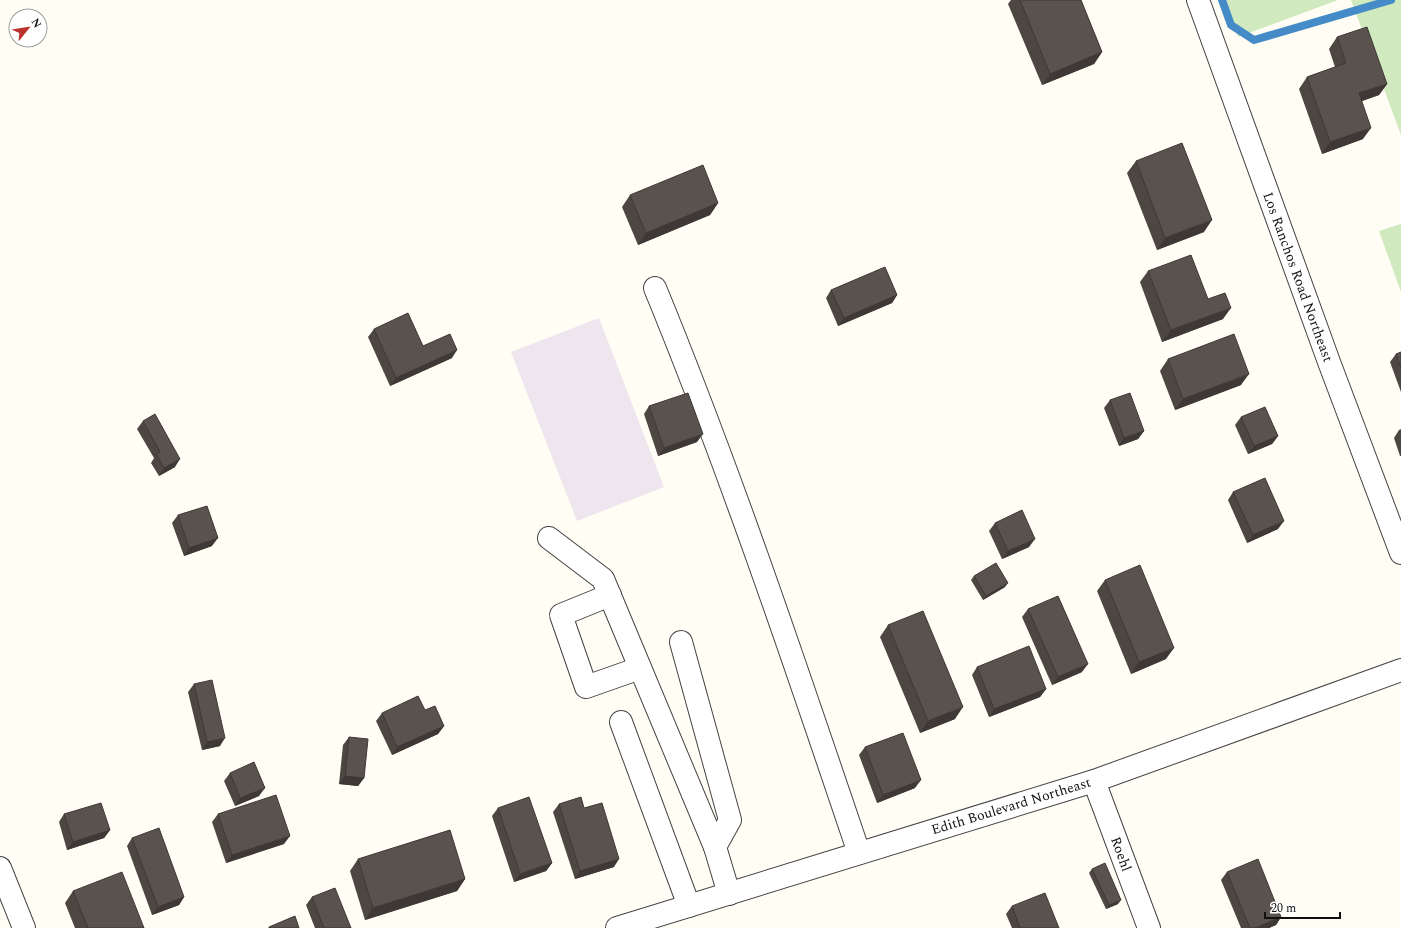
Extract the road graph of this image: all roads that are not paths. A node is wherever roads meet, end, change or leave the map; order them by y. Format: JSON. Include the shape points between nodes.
{"nodes":[{"id":1,"x":1198,"y":0,"type":"edge"},
{"id":2,"x":655,"y":288,"type":"dead end"},
{"id":3,"x":549,"y":538,"type":"dead end"},
{"id":4,"x":1401,"y":553,"type":"edge"},
{"id":5,"x":610,"y":595,"type":"junction"},
{"id":6,"x":682,"y":642,"type":"dead end"},
{"id":7,"x":640,"y":668,"type":"junction"},
{"id":8,"x":1401,"y":670,"type":"edge"},
{"id":9,"x":621,"y":722,"type":"dead end"},
{"id":10,"x":1094,"y":781,"type":"junction"},
{"id":11,"x":715,"y":847,"type":"junction"},
{"id":12,"x":859,"y":853,"type":"junction"},
{"id":13,"x":0,"y":868,"type":"edge"},
{"id":14,"x":729,"y":894,"type":"junction"},
{"id":15,"x":689,"y":906,"type":"junction"},
{"id":16,"x":24,"y":928,"type":"edge"},
{"id":17,"x":617,"y":928,"type":"edge"},
{"id":18,"x":1149,"y":928,"type":"edge"}],
"edges":[{"from":1,"to":4,"type":"street","name":"Los Ranchos Road Northeast"},
{"from":2,"to":12,"type":"street","via":[[722,462],[797,670]]},
{"from":3,"to":5,"type":"street","via":[[603,580]]},
{"from":5,"to":7,"type":"street"},
{"from":5,"to":7,"type":"street","via":[[561,615],[586,686]]},
{"from":6,"to":11,"type":"street","via":[[730,820]]},
{"from":7,"to":11,"type":"street"},
{"from":8,"to":10,"type":"street","name":"Edith Boulevard Northeast"},
{"from":9,"to":15,"type":"street"},
{"from":10,"to":12,"type":"street","name":"Edith Boulevard Northeast"},
{"from":10,"to":18,"type":"street","name":"Roehl"},
{"from":11,"to":14,"type":"street"},
{"from":12,"to":14,"type":"street","name":"Edith Boulevard Northeast"},
{"from":13,"to":16,"type":"street"},
{"from":14,"to":15,"type":"street","name":"Edith Boulevard Northeast"},
{"from":15,"to":17,"type":"street","name":"Edith Boulevard Northeast"}]}
